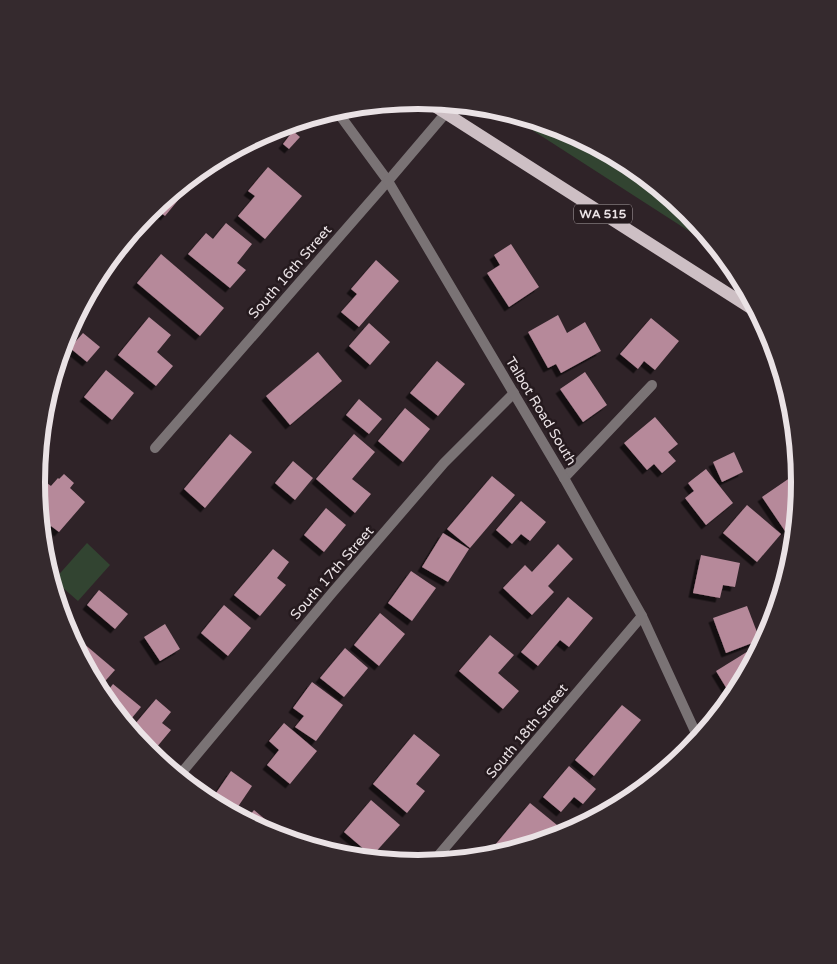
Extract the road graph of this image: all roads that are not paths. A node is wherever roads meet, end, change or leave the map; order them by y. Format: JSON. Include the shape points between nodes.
{"nodes":[{"id":1,"x":438,"y":109,"type":"edge"},
{"id":2,"x":445,"y":114,"type":"junction"},
{"id":3,"x":341,"y":117,"type":"edge"},
{"id":4,"x":388,"y":182,"type":"junction"},
{"id":5,"x":748,"y":306,"type":"edge"},
{"id":6,"x":652,"y":385,"type":"dead end"},
{"id":7,"x":514,"y":393,"type":"junction"},
{"id":8,"x":155,"y":448,"type":"dead end"},
{"id":9,"x":564,"y":478,"type":"junction"},
{"id":10,"x":642,"y":616,"type":"junction"},
{"id":11,"x":695,"y":732,"type":"edge"},
{"id":12,"x":183,"y":771,"type":"edge"},
{"id":13,"x":439,"y":855,"type":"edge"}],
"edges":[{"from":1,"to":2,"type":"main road","number":"WA 515"},
{"from":2,"to":4,"type":"street","name":"South 16th Street"},
{"from":2,"to":5,"type":"main road","number":"WA 515"},
{"from":3,"to":4,"type":"street","name":"Talbot Road South"},
{"from":4,"to":7,"type":"street","name":"Talbot Road South"},
{"from":4,"to":8,"type":"street","name":"South 16th Street"},
{"from":6,"to":9,"type":"street"},
{"from":7,"to":9,"type":"street","name":"Talbot Road South"},
{"from":7,"to":12,"type":"street","name":"South 17th Street","via":[[444,463]]},
{"from":9,"to":10,"type":"street","name":"Talbot Road South"},
{"from":10,"to":11,"type":"street","name":"Talbot Road South"},
{"from":10,"to":13,"type":"street","name":"South 18th Street"}]}
